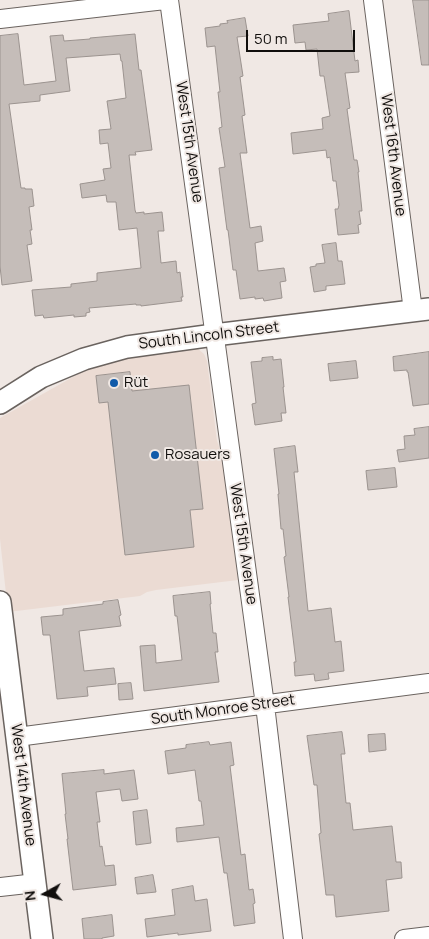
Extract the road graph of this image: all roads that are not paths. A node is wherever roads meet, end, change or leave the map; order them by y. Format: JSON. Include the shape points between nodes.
{"nodes":[{"id":1,"x":162,"y":0,"type":"edge"},
{"id":2,"x":373,"y":0,"type":"edge"},
{"id":3,"x":0,"y":19,"type":"edge"},
{"id":4,"x":421,"y":310,"type":"edge"},
{"id":5,"x":214,"y":335,"type":"junction"},
{"id":6,"x":0,"y":403,"type":"edge"},
{"id":7,"x":0,"y":602,"type":"edge"},
{"id":8,"x":429,"y":683,"type":"edge"},
{"id":9,"x":264,"y":705,"type":"junction"},
{"id":10,"x":17,"y":737,"type":"junction"},
{"id":11,"x":36,"y":883,"type":"junction"},
{"id":12,"x":0,"y":887,"type":"edge"},
{"id":13,"x":429,"y":936,"type":"edge"},
{"id":14,"x":42,"y":939,"type":"edge"},
{"id":15,"x":293,"y":939,"type":"edge"},
{"id":16,"x":404,"y":939,"type":"edge"}],
"edges":[{"from":1,"to":3,"type":"street"},
{"from":1,"to":5,"type":"street","name":"West 15th Avenue"},
{"from":2,"to":4,"type":"street","name":"West 16th Avenue"},
{"from":4,"to":5,"type":"street","name":"South Lincoln Street"},
{"from":5,"to":6,"type":"street","name":"South Lincoln Street","via":[[127,347],[84,359],[42,377]]},
{"from":5,"to":9,"type":"street","name":"West 15th Avenue"},
{"from":7,"to":10,"type":"street","name":"West 14th Avenue"},
{"from":8,"to":9,"type":"street","name":"South Monroe Street"},
{"from":9,"to":10,"type":"street","name":"South Monroe Street"},
{"from":9,"to":15,"type":"street","name":"West 15th Avenue"},
{"from":10,"to":11,"type":"street","name":"West 14th Avenue"},
{"from":11,"to":12,"type":"street"},
{"from":11,"to":14,"type":"street","name":"West 14th Avenue"},
{"from":13,"to":16,"type":"street"}]}
